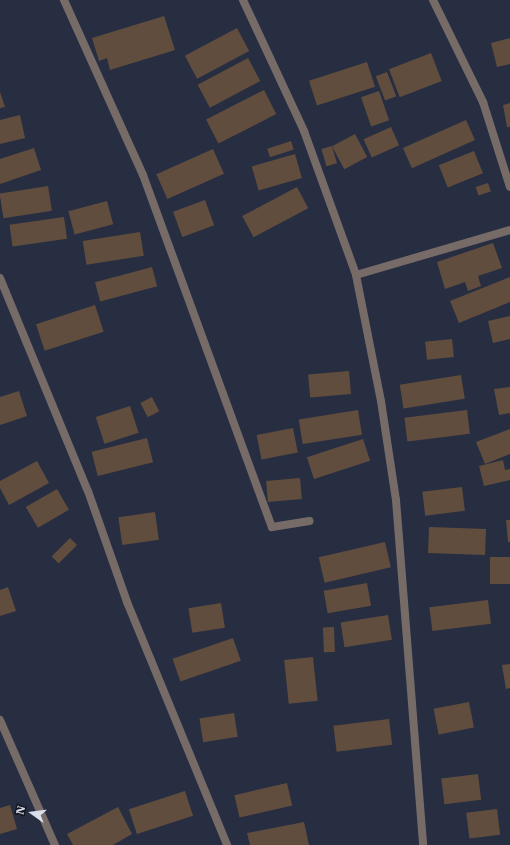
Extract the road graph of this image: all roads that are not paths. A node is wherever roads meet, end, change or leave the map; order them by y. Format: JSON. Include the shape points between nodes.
{"nodes":[{"id":1,"x":64,"y":0,"type":"edge"},
{"id":2,"x":243,"y":0,"type":"edge"},
{"id":3,"x":433,"y":0,"type":"edge"},
{"id":4,"x":510,"y":187,"type":"edge"},
{"id":5,"x":510,"y":230,"type":"edge"},
{"id":6,"x":356,"y":275,"type":"junction"},
{"id":7,"x":0,"y":278,"type":"edge"},
{"id":8,"x":310,"y":521,"type":"dead end"},
{"id":9,"x":0,"y":720,"type":"edge"},
{"id":10,"x":55,"y":845,"type":"edge"},
{"id":11,"x":228,"y":845,"type":"edge"},
{"id":12,"x":424,"y":845,"type":"edge"}],
"edges":[{"from":1,"to":8,"type":"street","via":[[143,175],[272,527]]},
{"from":2,"to":6,"type":"street","via":[[304,131]]},
{"from":3,"to":4,"type":"street","via":[[483,102]]},
{"from":5,"to":6,"type":"street"},
{"from":6,"to":12,"type":"street","via":[[382,401],[396,500]]},
{"from":7,"to":11,"type":"street","via":[[88,491],[127,602]]},
{"from":9,"to":10,"type":"street"}]}
